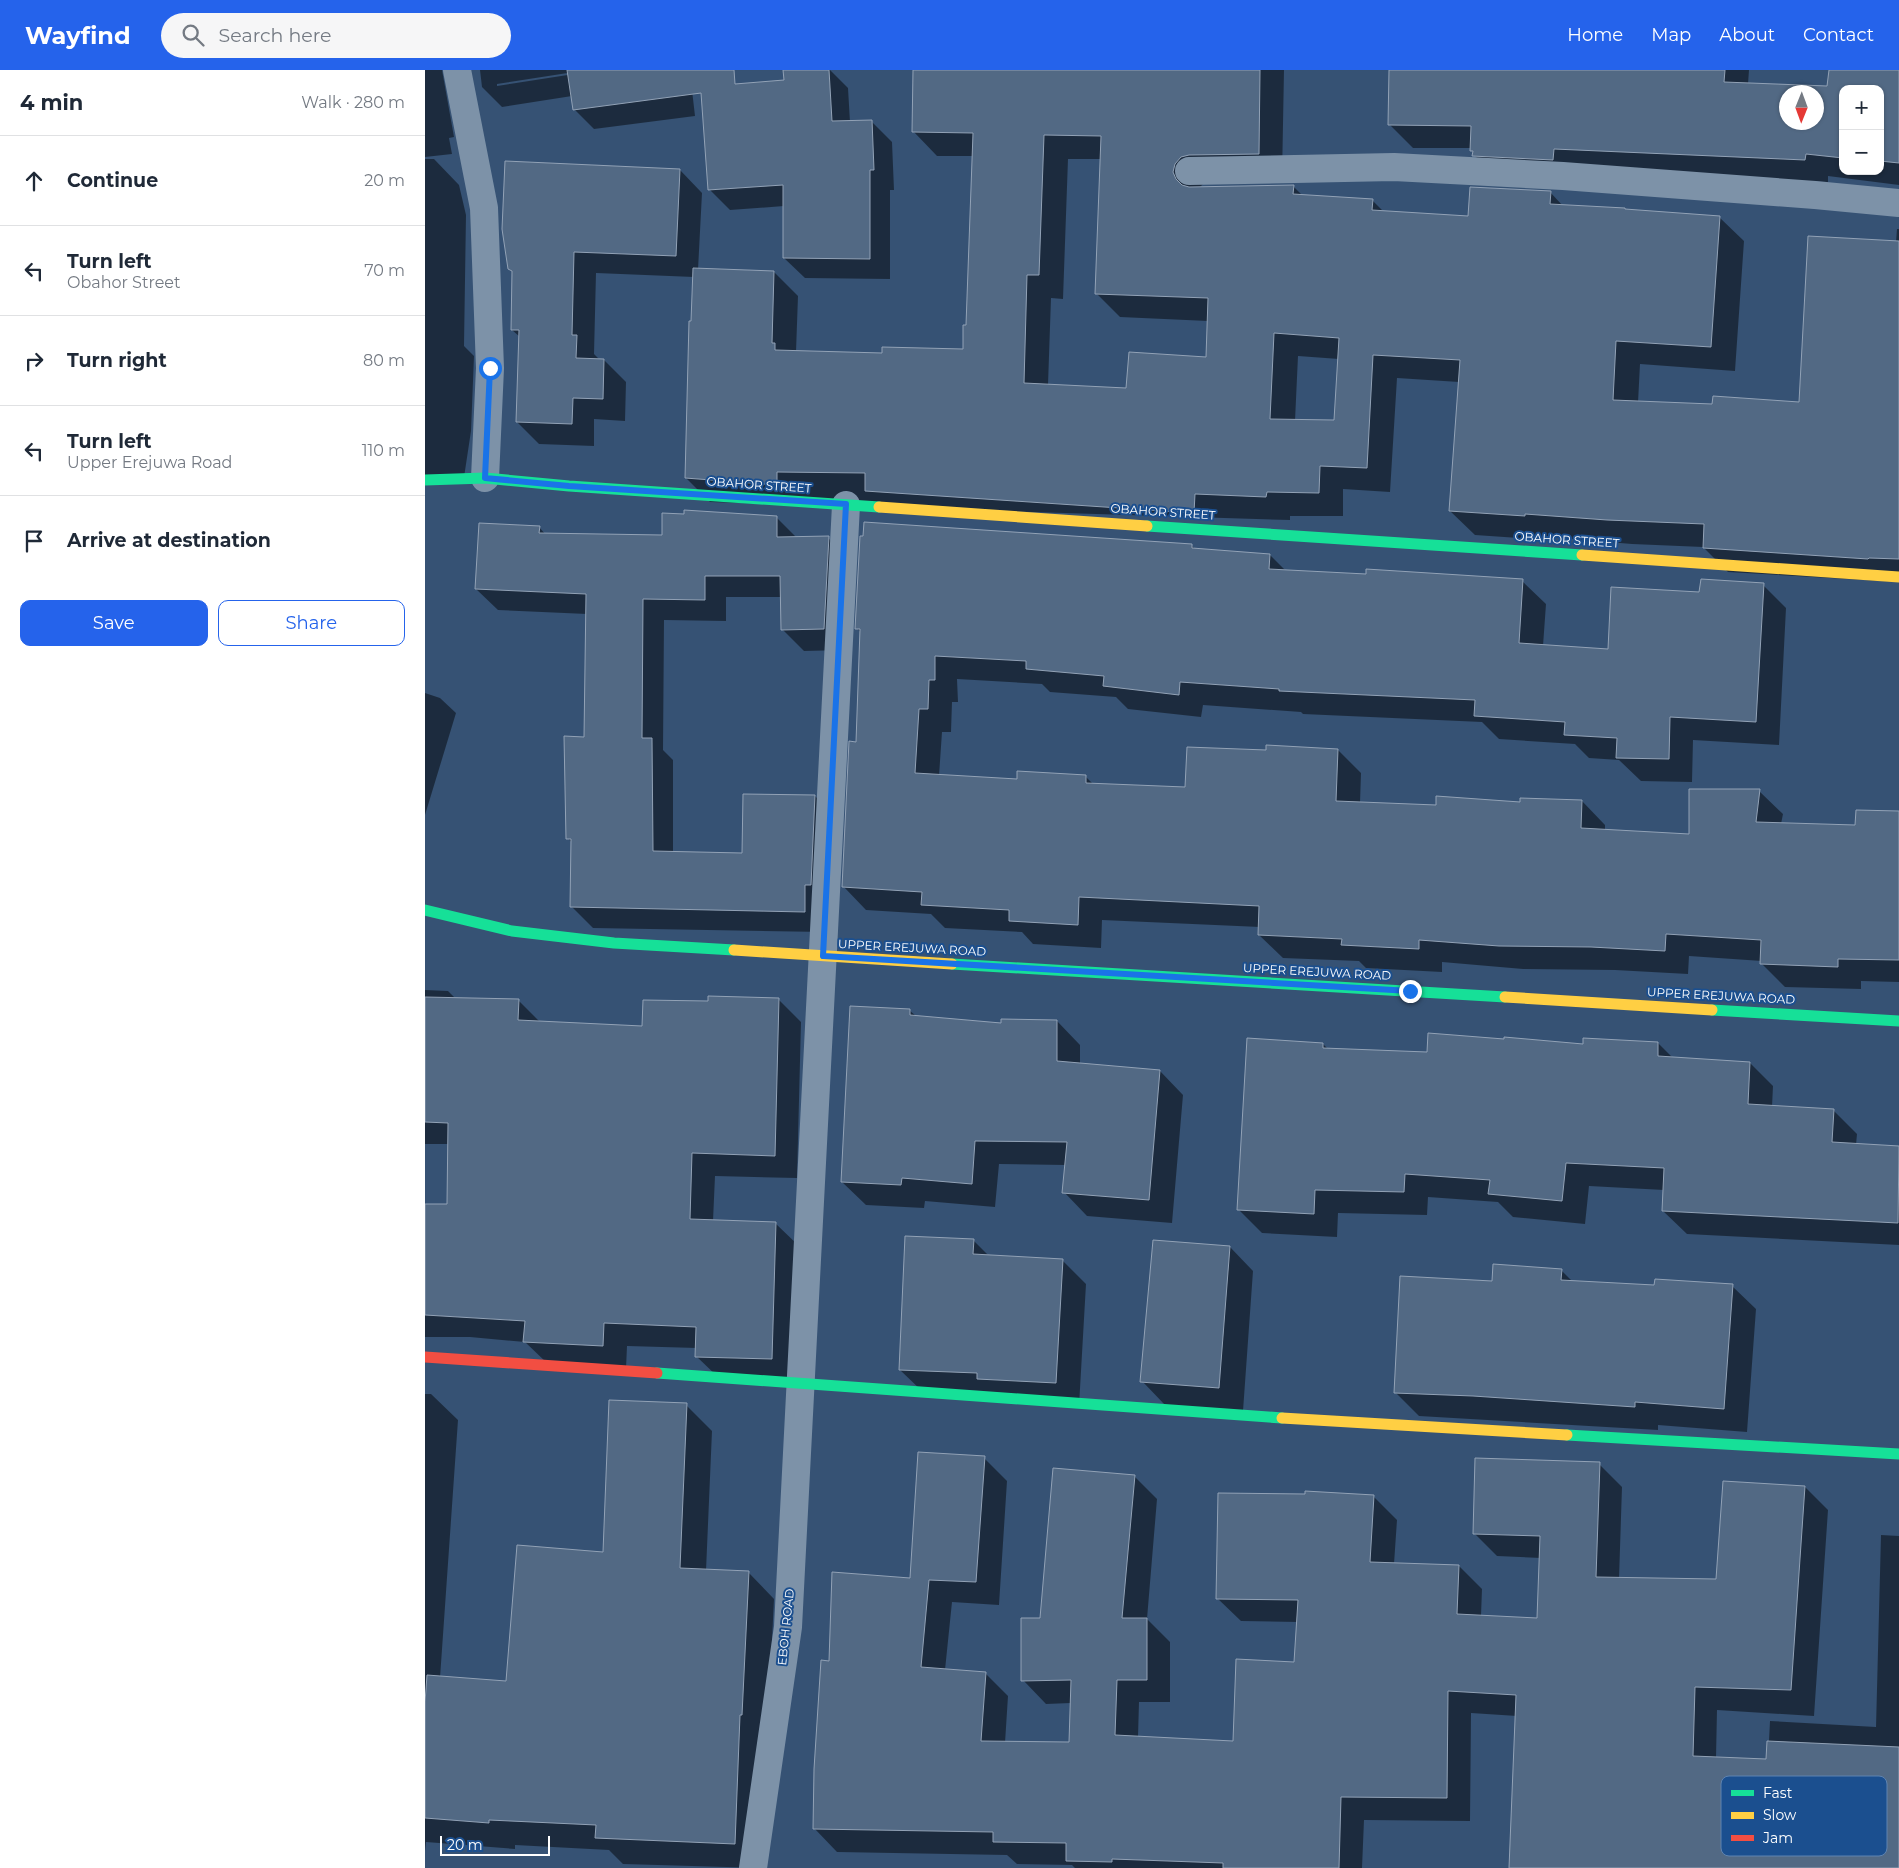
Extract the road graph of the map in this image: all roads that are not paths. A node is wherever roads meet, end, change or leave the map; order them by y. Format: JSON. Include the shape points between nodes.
{"nodes":[{"id":1,"x":457,"y":70,"type":"edge"},
{"id":2,"x":1189,"y":171,"type":"dead end"},
{"id":3,"x":1899,"y":203,"type":"edge"},
{"id":4,"x":485,"y":478,"type":"junction"},
{"id":5,"x":425,"y":480,"type":"edge"},
{"id":6,"x":846,"y":504,"type":"junction"},
{"id":7,"x":1899,"y":577,"type":"edge"},
{"id":8,"x":425,"y":910,"type":"edge"},
{"id":9,"x":823,"y":956,"type":"junction"},
{"id":10,"x":1899,"y":1021,"type":"edge"},
{"id":11,"x":425,"y":1357,"type":"edge"},
{"id":12,"x":801,"y":1384,"type":"junction"},
{"id":13,"x":1899,"y":1454,"type":"edge"},
{"id":14,"x":753,"y":1868,"type":"edge"}],
"edges":[{"from":1,"to":4,"type":"street","via":[[484,208],[490,368]]},
{"from":2,"to":3,"type":"street","via":[[1394,167]]},
{"from":4,"to":5,"type":"street","name":"OBAHOR STREET"},
{"from":4,"to":6,"type":"street","name":"OBAHOR STREET"},
{"from":6,"to":7,"type":"street","name":"OBAHOR STREET"},
{"from":6,"to":9,"type":"street","name":"EBOH ROAD"},
{"from":8,"to":9,"type":"street","name":"UPPER EREJUWA ROAD","via":[[512,931],[614,943]]},
{"from":9,"to":10,"type":"street","name":"UPPER EREJUWA ROAD"},
{"from":9,"to":12,"type":"street","name":"EBOH ROAD"},
{"from":11,"to":12,"type":"street"},
{"from":12,"to":13,"type":"street","via":[[1372,1424]]},
{"from":12,"to":14,"type":"street","name":"EBOH ROAD","via":[[788,1626]]}]}
